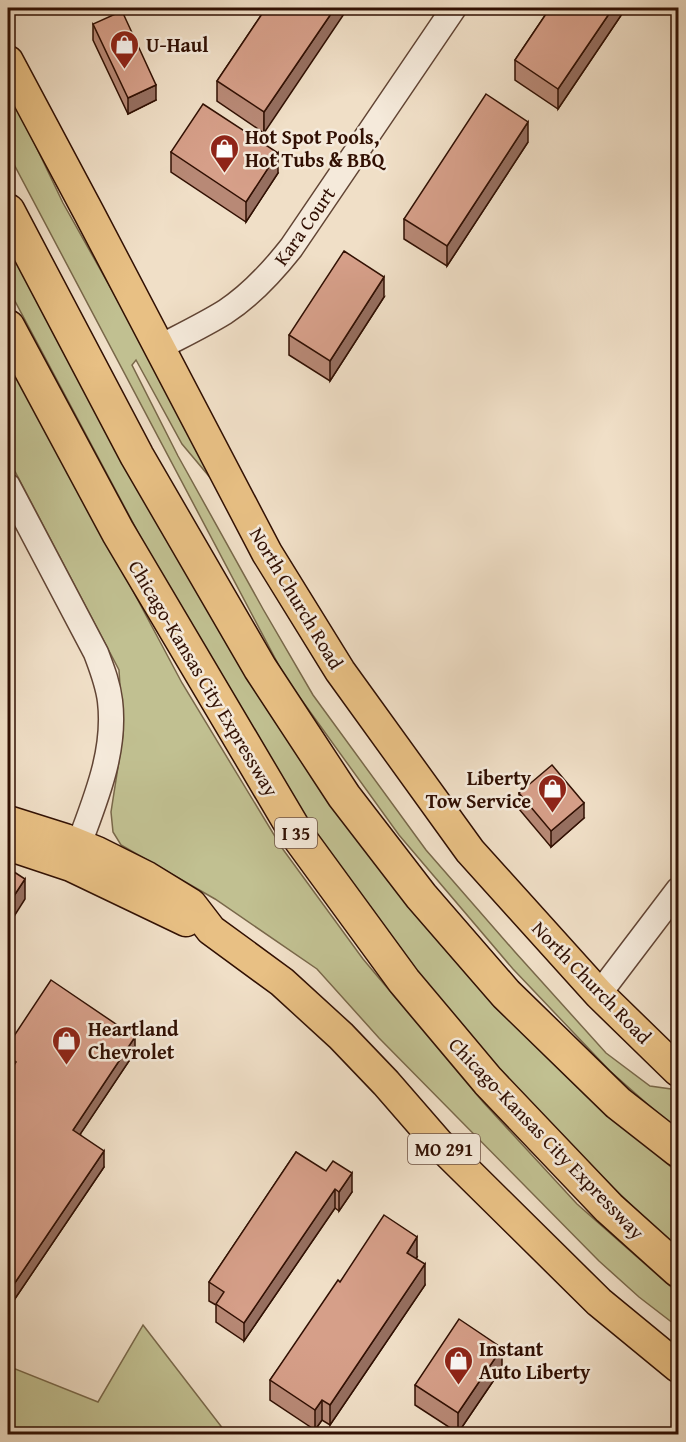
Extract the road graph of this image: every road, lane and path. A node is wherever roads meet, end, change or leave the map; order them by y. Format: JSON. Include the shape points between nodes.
{"nodes":[{"id":1,"x":454,"y":8,"type":"edge"},
{"id":2,"x":8,"y":61,"type":"edge"},
{"id":3,"x":8,"y":211,"type":"edge"},
{"id":4,"x":8,"y":327,"type":"edge"},
{"id":5,"x":160,"y":347,"type":"junction"},
{"id":6,"x":8,"y":486,"type":"edge"},
{"id":7,"x":8,"y":821,"type":"edge"},
{"id":8,"x":79,"y":844,"type":"junction"},
{"id":9,"x":8,"y":845,"type":"edge"},
{"id":10,"x":678,"y":890,"type":"edge"},
{"id":11,"x":212,"y":930,"type":"junction"},
{"id":12,"x":600,"y":994,"type":"junction"},
{"id":13,"x":678,"y":1071,"type":"edge"},
{"id":14,"x":678,"y":1150,"type":"edge"},
{"id":15,"x":678,"y":1270,"type":"edge"},
{"id":16,"x":678,"y":1367,"type":"edge"}],
"edges":[{"from":1,"to":5,"type":"street","name":"Kara Court","via":[[273,271],[225,312]]},
{"from":2,"to":5,"type":"main road","name":"North Church Road"},
{"from":3,"to":14,"type":"highway","via":[[143,466],[260,669],[344,796],[421,896],[506,993],[618,1103]]},
{"from":4,"to":15,"type":"highway","name":"Chicago-Kansas City Expressway","number":"I 35","via":[[118,532],[297,836],[404,981],[488,1082],[609,1208]]},
{"from":5,"to":12,"type":"main road","name":"North Church Road","via":[[267,553],[340,671],[470,851]]},
{"from":6,"to":8,"type":"street","via":[[96,652],[110,701],[110,751]]},
{"from":7,"to":8,"type":"main road","number":"MO 291"},
{"from":8,"to":11,"type":"main road","number":"MO 291","via":[[172,891],[191,904]]},
{"from":9,"to":11,"type":"main road","number":"MO 291","via":[[71,866]]},
{"from":10,"to":12,"type":"street"},
{"from":11,"to":16,"type":"main road","number":"MO 291","via":[[282,982],[341,1036],[439,1144],[599,1302]]},
{"from":12,"to":13,"type":"main road","name":"North Church Road"}]}
